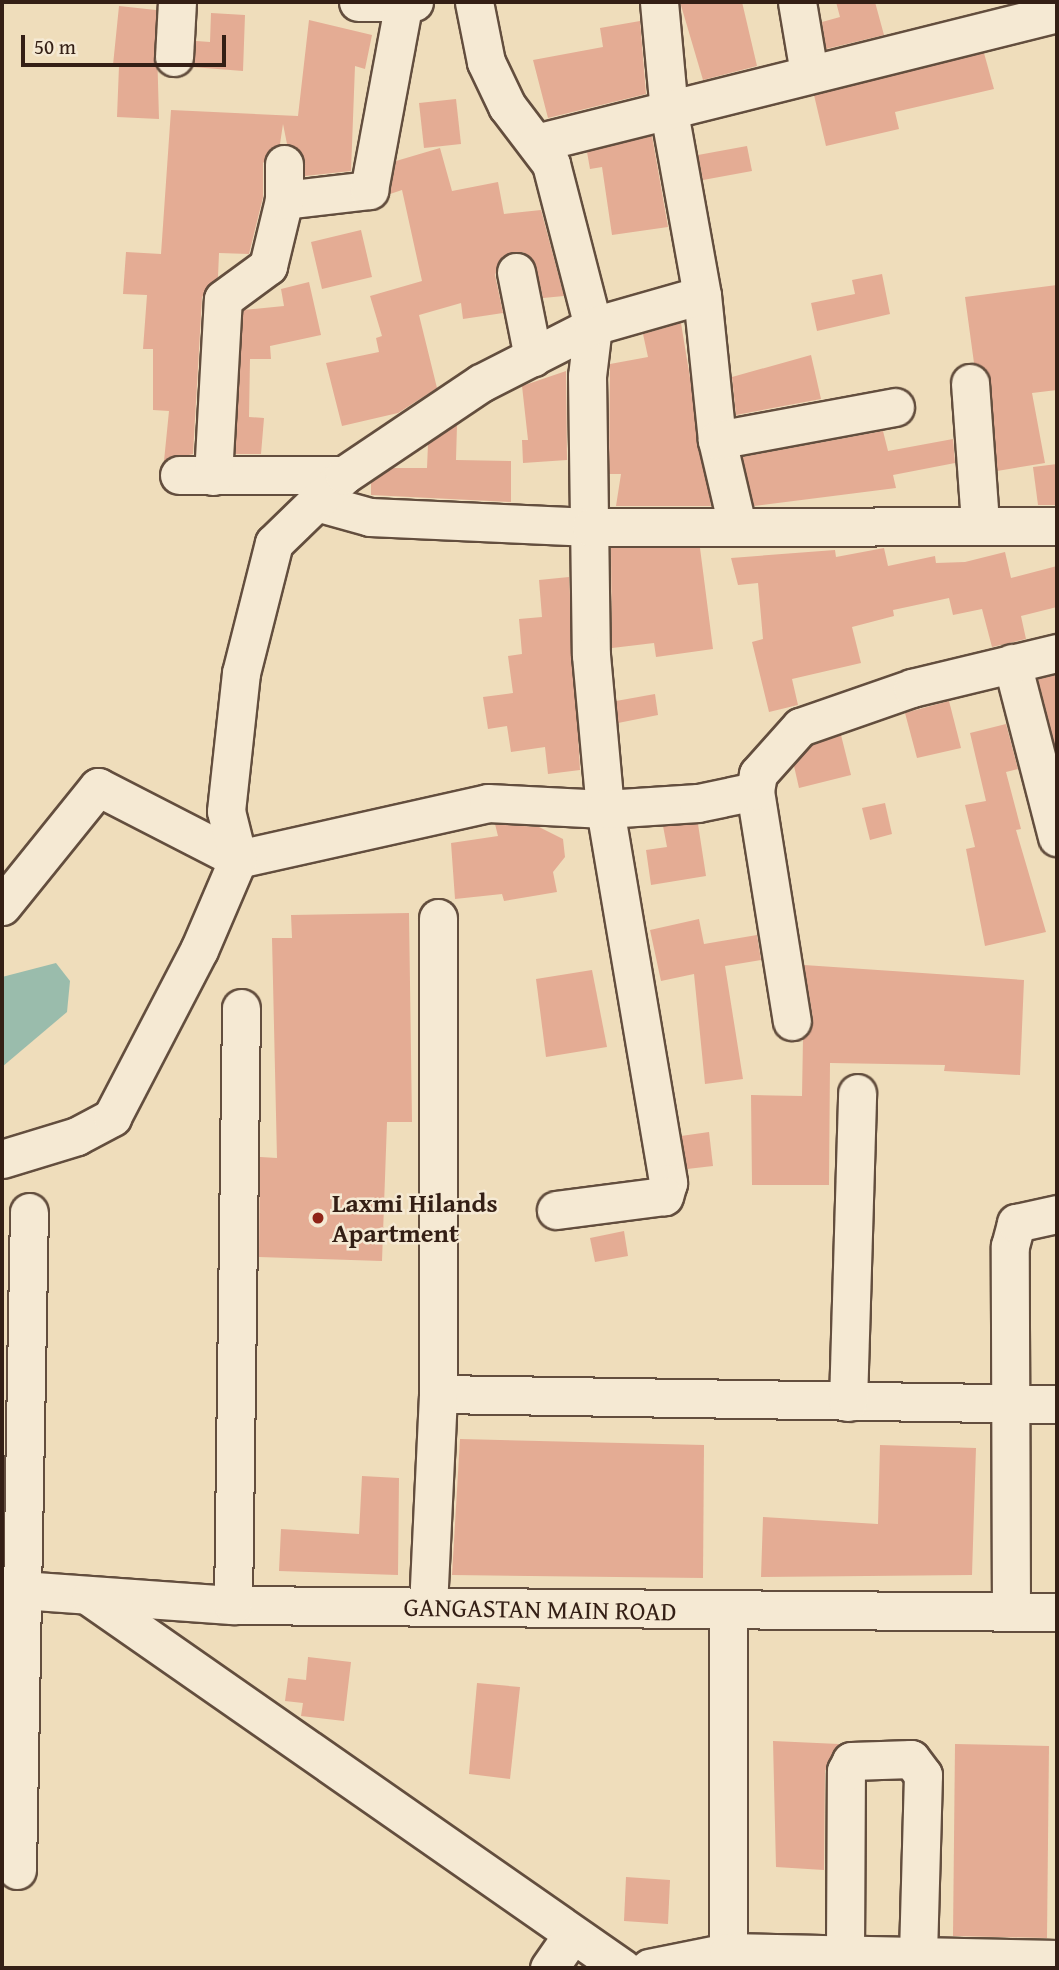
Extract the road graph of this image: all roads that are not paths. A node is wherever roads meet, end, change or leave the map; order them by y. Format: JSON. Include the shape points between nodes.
{"nodes":[{"id":1,"x":177,"y":2,"type":"edge"},
{"id":2,"x":358,"y":2,"type":"edge"},
{"id":3,"x":474,"y":2,"type":"edge"},
{"id":4,"x":659,"y":2,"type":"edge"},
{"id":5,"x":797,"y":2,"type":"edge"},
{"id":6,"x":409,"y":4,"type":"edge"},
{"id":7,"x":1057,"y":13,"type":"edge"},
{"id":8,"x":174,"y":57,"type":"dead end"},
{"id":9,"x":809,"y":73,"type":"junction"},
{"id":10,"x":669,"y":112,"type":"junction"},
{"id":11,"x":536,"y":143,"type":"junction"},
{"id":12,"x":516,"y":272,"type":"dead end"},
{"id":13,"x":702,"y":295,"type":"junction"},
{"id":14,"x":593,"y":326,"type":"junction"},
{"id":15,"x":533,"y":357,"type":"junction"},
{"id":16,"x":970,"y":383,"type":"dead end"},
{"id":17,"x":895,"y":408,"type":"dead end"},
{"id":18,"x":717,"y":440,"type":"junction"},
{"id":19,"x":344,"y":475,"type":"junction"},
{"id":20,"x":316,"y":502,"type":"junction"},
{"id":21,"x":980,"y":523,"type":"junction"},
{"id":22,"x":737,"y":525,"type":"junction"},
{"id":23,"x":1057,"y":526,"type":"edge"},
{"id":24,"x":591,"y":527,"type":"junction"},
{"id":25,"x":1057,"y":653,"type":"edge"},
{"id":26,"x":1012,"y":663,"type":"junction"},
{"id":27,"x":755,"y":791,"type":"junction"},
{"id":28,"x":605,"y":810,"type":"junction"},
{"id":29,"x":1057,"y":837,"type":"edge"},
{"id":30,"x":238,"y":859,"type":"junction"},
{"id":31,"x":2,"y":906,"type":"edge"},
{"id":32,"x":438,"y":918,"type":"dead end"},
{"id":33,"x":241,"y":1008,"type":"dead end"},
{"id":34,"x":792,"y":1021,"type":"dead end"},
{"id":35,"x":857,"y":1093,"type":"dead end"},
{"id":36,"x":2,"y":1159,"type":"edge"},
{"id":37,"x":556,"y":1210,"type":"dead end"},
{"id":38,"x":29,"y":1212,"type":"dead end"},
{"id":39,"x":1057,"y":1214,"type":"edge"},
{"id":40,"x":438,"y":1394,"type":"junction"},
{"id":41,"x":848,"y":1402,"type":"junction"},
{"id":42,"x":1013,"y":1402,"type":"junction"},
{"id":43,"x":1057,"y":1404,"type":"edge"},
{"id":44,"x":22,"y":1590,"type":"junction"},
{"id":45,"x":90,"y":1597,"type":"junction"},
{"id":46,"x":233,"y":1605,"type":"junction"},
{"id":47,"x":428,"y":1607,"type":"junction"},
{"id":48,"x":1011,"y":1611,"type":"junction"},
{"id":49,"x":728,"y":1612,"type":"junction"},
{"id":50,"x":1057,"y":1612,"type":"edge"},
{"id":51,"x":17,"y":1870,"type":"dead end"},
{"id":52,"x":572,"y":1935,"type":"junction"},
{"id":53,"x":845,"y":1941,"type":"junction"},
{"id":54,"x":918,"y":1942,"type":"junction"},
{"id":55,"x":729,"y":1952,"type":"junction"},
{"id":56,"x":1057,"y":1959,"type":"edge"},
{"id":57,"x":549,"y":1968,"type":"edge"},
{"id":58,"x":622,"y":1968,"type":"edge"},
{"id":59,"x":649,"y":1968,"type":"edge"}],
"edges":[{"from":1,"to":8,"type":"street"},
{"from":2,"to":6,"type":"street"},
{"from":3,"to":11,"type":"street","via":[[486,62],[507,106]]},
{"from":4,"to":10,"type":"street"},
{"from":5,"to":9,"type":"street"},
{"from":6,"to":19,"type":"street","via":[[369,190],[284,182],[268,266],[223,299],[196,476]]},
{"from":7,"to":9,"type":"street"},
{"from":9,"to":10,"type":"street"},
{"from":10,"to":11,"type":"street"},
{"from":10,"to":13,"type":"street"},
{"from":11,"to":14,"type":"street","via":[[551,163],[565,206]]},
{"from":12,"to":15,"type":"street"},
{"from":13,"to":14,"type":"street"},
{"from":13,"to":18,"type":"street"},
{"from":14,"to":15,"type":"street"},
{"from":14,"to":24,"type":"street","via":[[587,376]]},
{"from":15,"to":19,"type":"street","via":[[481,383]]},
{"from":16,"to":21,"type":"street"},
{"from":17,"to":18,"type":"street"},
{"from":18,"to":22,"type":"street"},
{"from":19,"to":20,"type":"street"},
{"from":20,"to":24,"type":"street","via":[[370,517]]},
{"from":20,"to":30,"type":"street","via":[[274,543],[248,636],[226,811]]},
{"from":21,"to":22,"type":"street"},
{"from":21,"to":23,"type":"street"},
{"from":22,"to":24,"type":"street"},
{"from":24,"to":28,"type":"street","via":[[591,656]]},
{"from":25,"to":26,"type":"street"},
{"from":26,"to":27,"type":"street","via":[[912,688],[800,727],[758,774]]},
{"from":26,"to":29,"type":"street"},
{"from":27,"to":28,"type":"street"},
{"from":27,"to":34,"type":"street"},
{"from":28,"to":30,"type":"street","via":[[488,803]]},
{"from":28,"to":37,"type":"street","via":[[668,1183],[664,1196]]},
{"from":30,"to":31,"type":"street","via":[[98,787]]},
{"from":30,"to":36,"type":"street","via":[[112,1117],[78,1136]]},
{"from":32,"to":40,"type":"street"},
{"from":33,"to":46,"type":"street"},
{"from":35,"to":41,"type":"street"},
{"from":38,"to":44,"type":"street"},
{"from":39,"to":42,"type":"street","via":[[1016,1223],[1010,1246]]},
{"from":40,"to":41,"type":"street"},
{"from":40,"to":47,"type":"street"},
{"from":41,"to":42,"type":"street"},
{"from":42,"to":43,"type":"street"},
{"from":42,"to":48,"type":"street"},
{"from":44,"to":45,"type":"street","name":"GANGASTAN MAIN ROAD"},
{"from":44,"to":51,"type":"street"},
{"from":45,"to":46,"type":"street","name":"GANGASTAN MAIN ROAD"},
{"from":45,"to":52,"type":"street"},
{"from":46,"to":47,"type":"street","name":"GANGASTAN MAIN ROAD"},
{"from":47,"to":49,"type":"street","name":"GANGASTAN MAIN ROAD"},
{"from":48,"to":49,"type":"street","name":"GANGASTAN MAIN ROAD"},
{"from":48,"to":50,"type":"street","name":"GANGASTAN MAIN ROAD"},
{"from":49,"to":55,"type":"street"},
{"from":52,"to":57,"type":"street"},
{"from":52,"to":58,"type":"street"},
{"from":53,"to":54,"type":"street"},
{"from":53,"to":54,"type":"street","via":[[848,1765],[911,1759],[923,1775]]},
{"from":53,"to":55,"type":"street"},
{"from":54,"to":56,"type":"street"},
{"from":55,"to":59,"type":"street"}]}
